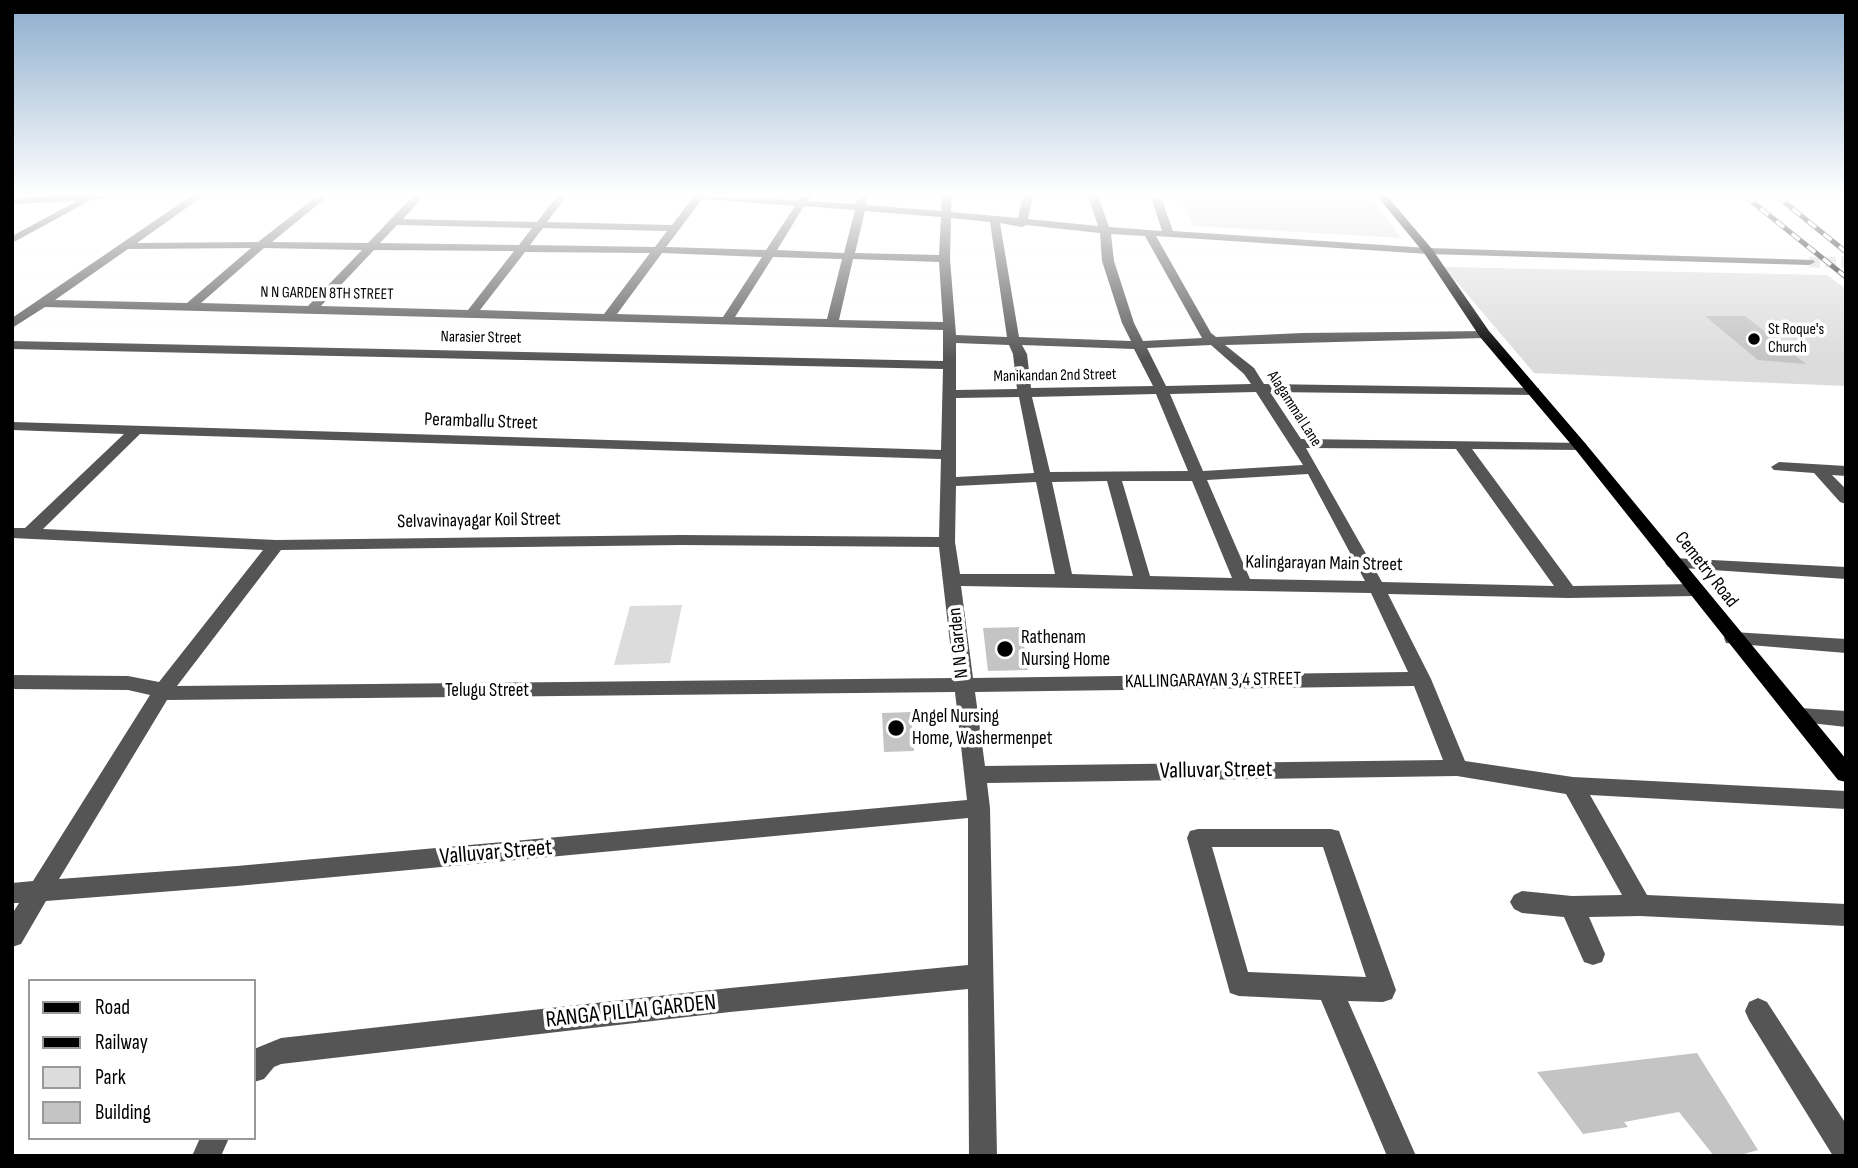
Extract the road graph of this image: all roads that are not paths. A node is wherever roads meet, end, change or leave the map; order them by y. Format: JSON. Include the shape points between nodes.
{"nodes":[{"id":1,"x":522,"y":250,"type":"edge"},
{"id":2,"x":660,"y":250,"type":"edge"},
{"id":3,"x":121,"y":251,"type":"edge"},
{"id":4,"x":255,"y":251,"type":"edge"},
{"id":5,"x":369,"y":251,"type":"edge"},
{"id":6,"x":679,"y":251,"type":"edge"},
{"id":7,"x":849,"y":251,"type":"edge"},
{"id":8,"x":944,"y":251,"type":"edge"},
{"id":9,"x":1000,"y":251,"type":"edge"},
{"id":10,"x":1107,"y":251,"type":"edge"},
{"id":11,"x":1158,"y":251,"type":"edge"},
{"id":12,"x":1420,"y":251,"type":"edge"},
{"id":13,"x":1428,"y":251,"type":"junction"},
{"id":14,"x":1659,"y":251,"type":"edge"},
{"id":15,"x":770,"y":253,"type":"junction"},
{"id":16,"x":847,"y":257,"type":"junction"},
{"id":17,"x":944,"y":259,"type":"junction"},
{"id":18,"x":1809,"y":262,"type":"tunnel mouth"},
{"id":19,"x":45,"y":303,"type":"junction"},
{"id":20,"x":190,"y":307,"type":"junction"},
{"id":21,"x":312,"y":309,"type":"junction"},
{"id":22,"x":471,"y":314,"type":"junction"},
{"id":23,"x":608,"y":317,"type":"junction"},
{"id":24,"x":726,"y":321,"type":"junction"},
{"id":25,"x":12,"y":324,"type":"edge"},
{"id":26,"x":832,"y":324,"type":"junction"},
{"id":27,"x":949,"y":332,"type":"junction"},
{"id":28,"x":1484,"y":334,"type":"junction"},
{"id":29,"x":1217,"y":342,"type":"junction"},
{"id":30,"x":1014,"y":343,"type":"junction"},
{"id":31,"x":12,"y":345,"type":"edge"},
{"id":32,"x":1137,"y":345,"type":"junction"},
{"id":33,"x":949,"y":365,"type":"junction"},
{"id":34,"x":1259,"y":388,"type":"junction"},
{"id":35,"x":1161,"y":391,"type":"junction"},
{"id":36,"x":1534,"y":391,"type":"junction"},
{"id":37,"x":949,"y":394,"type":"junction"},
{"id":38,"x":1025,"y":394,"type":"junction"},
{"id":39,"x":12,"y":426,"type":"edge"},
{"id":40,"x":134,"y":432,"type":"junction"},
{"id":41,"x":1294,"y":443,"type":"junction"},
{"id":42,"x":1461,"y":445,"type":"junction"},
{"id":43,"x":1580,"y":446,"type":"junction"},
{"id":44,"x":950,"y":455,"type":"junction"},
{"id":45,"x":1779,"y":467,"type":"dead end"},
{"id":46,"x":1313,"y":469,"type":"junction"},
{"id":47,"x":1818,"y":469,"type":"junction"},
{"id":48,"x":1846,"y":471,"type":"edge"},
{"id":49,"x":1113,"y":476,"type":"junction"},
{"id":50,"x":1198,"y":476,"type":"junction"},
{"id":51,"x":1044,"y":477,"type":"junction"},
{"id":52,"x":949,"y":482,"type":"junction"},
{"id":53,"x":1846,"y":499,"type":"edge"},
{"id":54,"x":21,"y":533,"type":"edge"},
{"id":55,"x":947,"y":542,"type":"junction"},
{"id":56,"x":276,"y":545,"type":"junction"},
{"id":57,"x":1674,"y":563,"type":"junction"},
{"id":58,"x":1846,"y":573,"type":"edge"},
{"id":59,"x":952,"y":580,"type":"junction"},
{"id":60,"x":1065,"y":580,"type":"junction"},
{"id":61,"x":1143,"y":581,"type":"junction"},
{"id":62,"x":1243,"y":583,"type":"junction"},
{"id":63,"x":1376,"y":586,"type":"junction"},
{"id":64,"x":1695,"y":590,"type":"junction"},
{"id":65,"x":1568,"y":592,"type":"junction"},
{"id":66,"x":1732,"y":638,"type":"junction"},
{"id":67,"x":1846,"y":646,"type":"edge"},
{"id":68,"x":1421,"y":679,"type":"junction"},
{"id":69,"x":12,"y":682,"type":"edge"},
{"id":70,"x":963,"y":684,"type":"junction"},
{"id":71,"x":161,"y":693,"type":"junction"},
{"id":72,"x":1800,"y":716,"type":"junction"},
{"id":73,"x":1846,"y":719,"type":"edge"},
{"id":74,"x":1457,"y":768,"type":"junction"},
{"id":75,"x":1846,"y":774,"type":"edge"},
{"id":76,"x":975,"y":775,"type":"junction"},
{"id":77,"x":1573,"y":786,"type":"junction"},
{"id":78,"x":1846,"y":800,"type":"edge"},
{"id":79,"x":979,"y":808,"type":"junction"},
{"id":80,"x":42,"y":891,"type":"junction"},
{"id":81,"x":12,"y":893,"type":"edge"},
{"id":82,"x":1522,"y":902,"type":"dead end"},
{"id":83,"x":1640,"y":905,"type":"junction"},
{"id":84,"x":1572,"y":907,"type":"junction"},
{"id":85,"x":1846,"y":915,"type":"edge"},
{"id":86,"x":12,"y":936,"type":"edge"},
{"id":87,"x":1594,"y":954,"type":"dead end"},
{"id":88,"x":981,"y":976,"type":"junction"},
{"id":89,"x":1329,"y":990,"type":"junction"},
{"id":90,"x":1759,"y":1011,"type":"dead end"},
{"id":91,"x":256,"y":1067,"type":"edge"},
{"id":92,"x":214,"y":1140,"type":"edge"},
{"id":93,"x":1846,"y":1150,"type":"edge"},
{"id":94,"x":206,"y":1156,"type":"edge"},
{"id":95,"x":983,"y":1156,"type":"edge"},
{"id":96,"x":1402,"y":1156,"type":"edge"}],
"edges":[{"from":1,"to":22,"type":"street"},
{"from":2,"to":23,"type":"street"},
{"from":3,"to":19,"type":"street"},
{"from":4,"to":20,"type":"street"},
{"from":5,"to":21,"type":"street"},
{"from":6,"to":15,"type":"street"},
{"from":7,"to":16,"type":"street"},
{"from":8,"to":17,"type":"street","name":"N N Garden"},
{"from":9,"to":30,"type":"street"},
{"from":10,"to":32,"type":"street"},
{"from":11,"to":29,"type":"street","name":"Alagammal Lane","via":[[1206,335]]},
{"from":12,"to":13,"type":"street"},
{"from":13,"to":14,"type":"street","via":[[1466,258],[1786,268],[1768,254]]},
{"from":13,"to":18,"type":"street"},
{"from":13,"to":28,"type":"main road","name":"Cemetry Road"},
{"from":15,"to":16,"type":"street"},
{"from":15,"to":24,"type":"street"},
{"from":16,"to":17,"type":"street"},
{"from":16,"to":26,"type":"street"},
{"from":17,"to":27,"type":"street","name":"N N Garden"},
{"from":19,"to":20,"type":"street","name":"N N GARDEN 8TH STREET"},
{"from":19,"to":25,"type":"street"},
{"from":20,"to":21,"type":"street","name":"N N GARDEN 8TH STREET"},
{"from":21,"to":22,"type":"street","name":"N N GARDEN 8TH STREET"},
{"from":22,"to":23,"type":"street","name":"N N GARDEN 8TH STREET"},
{"from":23,"to":24,"type":"street","name":"N N GARDEN 8TH STREET"},
{"from":24,"to":26,"type":"street","name":"N N GARDEN 8TH STREET"},
{"from":26,"to":27,"type":"street","name":"N N GARDEN 8TH STREET"},
{"from":27,"to":30,"type":"street","name":"N N GARDEN 8TH STREET"},
{"from":27,"to":33,"type":"street","name":"N N Garden"},
{"from":28,"to":29,"type":"street","name":"N N GARDEN 8TH STREET"},
{"from":28,"to":36,"type":"main road","name":"Cemetry Road"},
{"from":29,"to":32,"type":"street","name":"N N GARDEN 8TH STREET"},
{"from":29,"to":34,"type":"street","name":"Alagammal Lane","via":[[1249,371]]},
{"from":30,"to":32,"type":"street","name":"N N GARDEN 8TH STREET"},
{"from":30,"to":38,"type":"street"},
{"from":31,"to":33,"type":"street","name":"Narasier Street"},
{"from":32,"to":35,"type":"street"},
{"from":33,"to":37,"type":"street","name":"N N Garden"},
{"from":34,"to":35,"type":"street","name":"Manikandan 2nd Street"},
{"from":34,"to":36,"type":"street","name":"Manikandan 2nd Street"},
{"from":34,"to":41,"type":"street","name":"Alagammal Lane"},
{"from":35,"to":38,"type":"street","name":"Manikandan 2nd Street"},
{"from":35,"to":50,"type":"street"},
{"from":36,"to":43,"type":"main road","name":"Cemetry Road"},
{"from":37,"to":38,"type":"street","name":"Manikandan 2nd Street"},
{"from":37,"to":44,"type":"street","name":"N N Garden"},
{"from":38,"to":51,"type":"street"},
{"from":39,"to":40,"type":"street","name":"Peramballu Street"},
{"from":40,"to":44,"type":"street","name":"Peramballu Street"},
{"from":40,"to":54,"type":"street"},
{"from":41,"to":42,"type":"street"},
{"from":41,"to":46,"type":"street","name":"Alagammal Lane"},
{"from":42,"to":43,"type":"street"},
{"from":42,"to":65,"type":"street"},
{"from":43,"to":57,"type":"main road","name":"Cemetry Road"},
{"from":44,"to":52,"type":"street","name":"N N Garden"},
{"from":45,"to":47,"type":"street"},
{"from":46,"to":50,"type":"street"},
{"from":46,"to":63,"type":"street","name":"Alagammal Lane"},
{"from":47,"to":48,"type":"street"},
{"from":47,"to":53,"type":"street"},
{"from":49,"to":50,"type":"street"},
{"from":49,"to":51,"type":"street"},
{"from":49,"to":61,"type":"street"},
{"from":50,"to":62,"type":"street"},
{"from":51,"to":52,"type":"street"},
{"from":51,"to":60,"type":"street"},
{"from":52,"to":55,"type":"street","name":"N N Garden"},
{"from":54,"to":56,"type":"street","name":"Selvavinayagar Koil Street"},
{"from":55,"to":56,"type":"street","name":"Selvavinayagar Koil Street"},
{"from":55,"to":59,"type":"street","name":"N N Garden"},
{"from":56,"to":71,"type":"street"},
{"from":57,"to":58,"type":"street"},
{"from":57,"to":64,"type":"main road","name":"Cemetry Road"},
{"from":59,"to":60,"type":"street","name":"Kalingarayan Main Street"},
{"from":59,"to":70,"type":"street","name":"N N Garden"},
{"from":60,"to":61,"type":"street","name":"Kalingarayan Main Street"},
{"from":61,"to":62,"type":"street","name":"Kalingarayan Main Street"},
{"from":62,"to":63,"type":"street","name":"Kalingarayan Main Street"},
{"from":63,"to":65,"type":"street","name":"Kalingarayan Main Street"},
{"from":63,"to":68,"type":"street","name":"Alagammal Lane"},
{"from":64,"to":65,"type":"street","name":"Kalingarayan Main Street"},
{"from":64,"to":66,"type":"main road","name":"Cemetry Road"},
{"from":66,"to":67,"type":"street"},
{"from":66,"to":72,"type":"main road","name":"Cemetry Road"},
{"from":68,"to":70,"type":"street","name":"KALLINGARAYAN 3,4 STREET"},
{"from":68,"to":74,"type":"street","name":"Alagammal Lane"},
{"from":69,"to":71,"type":"street","name":"Telugu Street","via":[[128,684],[150,686]]},
{"from":70,"to":71,"type":"street","name":"Telugu Street"},
{"from":70,"to":76,"type":"street","name":"N N Garden"},
{"from":71,"to":80,"type":"street"},
{"from":72,"to":73,"type":"street"},
{"from":72,"to":75,"type":"main road","name":"Cemetry Road"},
{"from":74,"to":76,"type":"street","name":"Valluvar Street"},
{"from":74,"to":77,"type":"street","name":"Valluvar Street"},
{"from":76,"to":79,"type":"street","name":"N N Garden"},
{"from":77,"to":78,"type":"street","name":"Valluvar Street"},
{"from":77,"to":83,"type":"street"},
{"from":79,"to":80,"type":"street","name":"Valluvar Street"},
{"from":79,"to":88,"type":"street","name":"N N Garden"},
{"from":80,"to":81,"type":"street","name":"Valluvar Street"},
{"from":80,"to":86,"type":"street"},
{"from":82,"to":84,"type":"street"},
{"from":83,"to":84,"type":"street"},
{"from":83,"to":85,"type":"street"},
{"from":84,"to":87,"type":"street"},
{"from":88,"to":91,"type":"street","name":"RANGA PILLAI GARDEN","via":[[281,1051]]},
{"from":88,"to":95,"type":"street","name":"N N Garden"},
{"from":89,"to":89,"type":"street","via":[[1383,990],[1331,838],[1198,838],[1238,984]]},
{"from":89,"to":96,"type":"street"},
{"from":90,"to":93,"type":"street"},
{"from":92,"to":94,"type":"street"}]}
